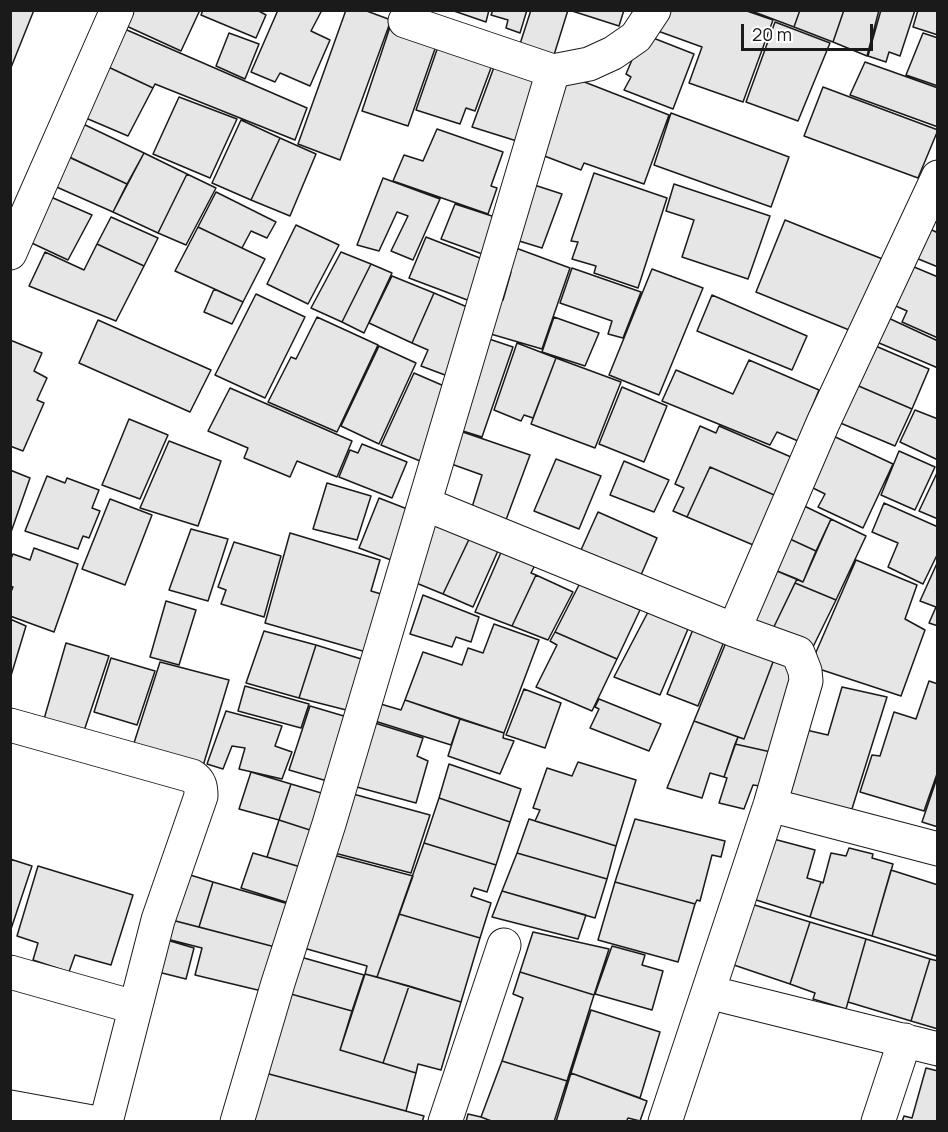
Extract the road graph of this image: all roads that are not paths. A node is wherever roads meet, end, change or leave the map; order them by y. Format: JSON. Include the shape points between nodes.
{"nodes":[{"id":1,"x":117,"y":10,"type":"edge"},
{"id":2,"x":654,"y":10,"type":"edge"},
{"id":3,"x":405,"y":21,"type":"dead end"},
{"id":4,"x":552,"y":71,"type":"junction"},
{"id":5,"x":938,"y":177,"type":"edge"},
{"id":6,"x":10,"y":253,"type":"edge"},
{"id":7,"x":425,"y":504,"type":"junction"},
{"id":8,"x":734,"y":630,"type":"junction"},
{"id":9,"x":10,"y":725,"type":"edge"},
{"id":10,"x":770,"y":805,"type":"junction"},
{"id":11,"x":938,"y":849,"type":"edge"},
{"id":12,"x":504,"y":945,"type":"dead end"},
{"id":13,"x":10,"y":972,"type":"edge"},
{"id":14,"x":708,"y":992,"type":"junction"},
{"id":15,"x":134,"y":1007,"type":"junction"},
{"id":16,"x":905,"y":1040,"type":"junction"},
{"id":17,"x":938,"y":1049,"type":"edge"},
{"id":18,"x":10,"y":1107,"type":"edge"},
{"id":19,"x":92,"y":1122,"type":"edge"},
{"id":20,"x":106,"y":1122,"type":"edge"},
{"id":21,"x":237,"y":1122,"type":"edge"},
{"id":22,"x":445,"y":1122,"type":"edge"},
{"id":23,"x":664,"y":1122,"type":"edge"},
{"id":24,"x":878,"y":1122,"type":"edge"}],
"edges":[{"from":1,"to":6,"type":"street"},
{"from":2,"to":4,"type":"street","via":[[636,37],[613,53],[589,64]]},
{"from":3,"to":4,"type":"street"},
{"from":4,"to":7,"type":"street"},
{"from":5,"to":8,"type":"street","via":[[823,423]]},
{"from":7,"to":8,"type":"street"},
{"from":7,"to":21,"type":"street"},
{"from":8,"to":10,"type":"street","via":[[798,653],[805,671],[806,681]]},
{"from":9,"to":15,"type":"street","via":[[192,776],[200,784],[201,796],[158,920]]},
{"from":10,"to":11,"type":"street"},
{"from":10,"to":14,"type":"street"},
{"from":12,"to":22,"type":"street"},
{"from":13,"to":15,"type":"street"},
{"from":14,"to":16,"type":"street"},
{"from":14,"to":23,"type":"street"},
{"from":15,"to":20,"type":"street"},
{"from":16,"to":17,"type":"street"},
{"from":16,"to":24,"type":"street"},
{"from":18,"to":19,"type":"street"}]}
